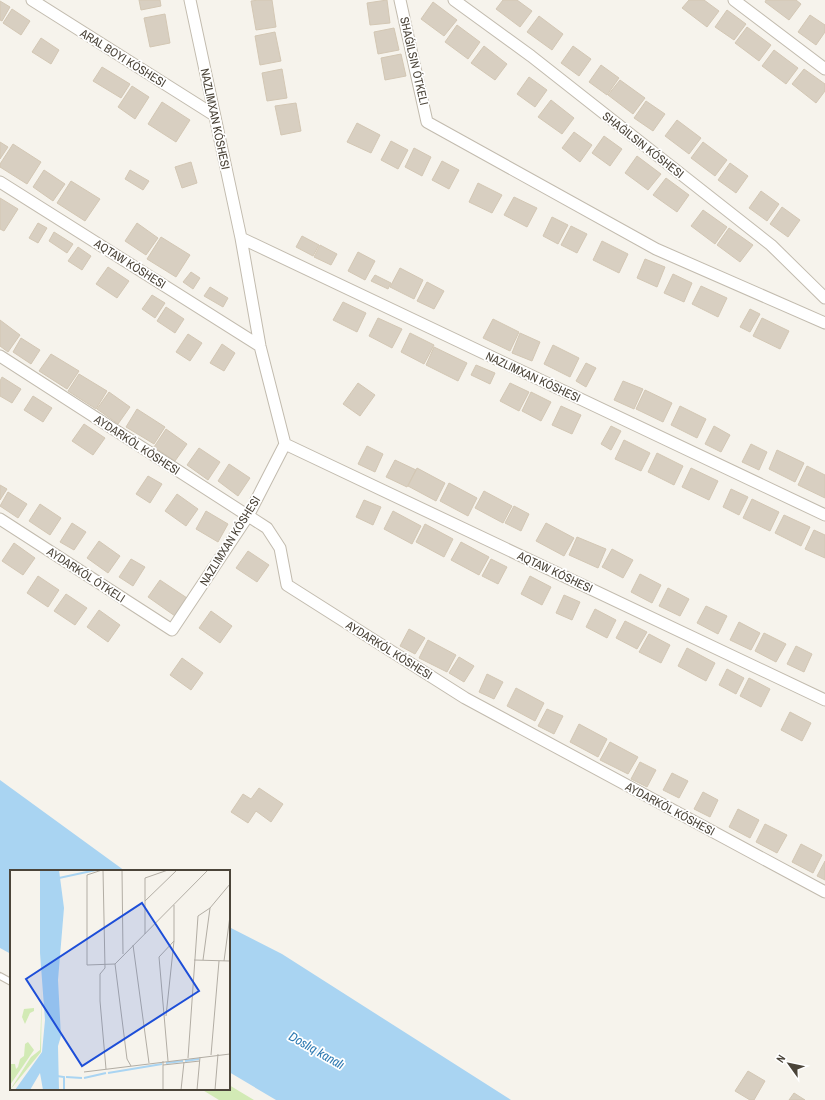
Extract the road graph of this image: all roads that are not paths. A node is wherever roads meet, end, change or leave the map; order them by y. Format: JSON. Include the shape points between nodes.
{"nodes":[{"id":1,"x":32,"y":0,"type":"edge"},
{"id":2,"x":190,"y":0,"type":"edge"},
{"id":3,"x":400,"y":0,"type":"edge"},
{"id":4,"x":454,"y":0,"type":"edge"},
{"id":5,"x":734,"y":0,"type":"edge"},
{"id":6,"x":825,"y":69,"type":"edge"},
{"id":7,"x":214,"y":116,"type":"junction"},
{"id":8,"x":0,"y":182,"type":"edge"},
{"id":9,"x":241,"y":238,"type":"junction"},
{"id":10,"x":825,"y":298,"type":"edge"},
{"id":11,"x":825,"y":323,"type":"edge"},
{"id":12,"x":260,"y":346,"type":"junction"},
{"id":13,"x":0,"y":356,"type":"edge"},
{"id":14,"x":285,"y":444,"type":"junction"},
{"id":15,"x":825,"y":515,"type":"edge"},
{"id":16,"x":248,"y":516,"type":"junction"},
{"id":17,"x":0,"y":519,"type":"edge"},
{"id":18,"x":825,"y":700,"type":"edge"},
{"id":19,"x":825,"y":892,"type":"edge"},
{"id":20,"x":0,"y":976,"type":"edge"},
{"id":21,"x":10,"y":981,"type":"edge"}],
"edges":[{"from":1,"to":7,"type":"street"},
{"from":2,"to":7,"type":"street"},
{"from":3,"to":11,"type":"street","via":[[427,122],[656,249]]},
{"from":4,"to":10,"type":"street","via":[[531,56],[771,245]]},
{"from":5,"to":6,"type":"street"},
{"from":7,"to":9,"type":"street"},
{"from":8,"to":12,"type":"street","name":"AQTAW KÓSHESI"},
{"from":9,"to":12,"type":"street"},
{"from":9,"to":15,"type":"street"},
{"from":12,"to":14,"type":"street"},
{"from":13,"to":16,"type":"street","name":"AYDARKÓL KÓSHESI"},
{"from":14,"to":16,"type":"street"},
{"from":14,"to":18,"type":"street","name":"AQTAW KÓSHESI"},
{"from":16,"to":17,"type":"street","name":"AYDARKÓL ÓTKELI","via":[[172,630]]},
{"from":16,"to":19,"type":"street","name":"AYDARKÓL KÓSHESI","via":[[267,528],[280,548],[287,586],[465,698]]},
{"from":20,"to":21,"type":"lane"}]}
